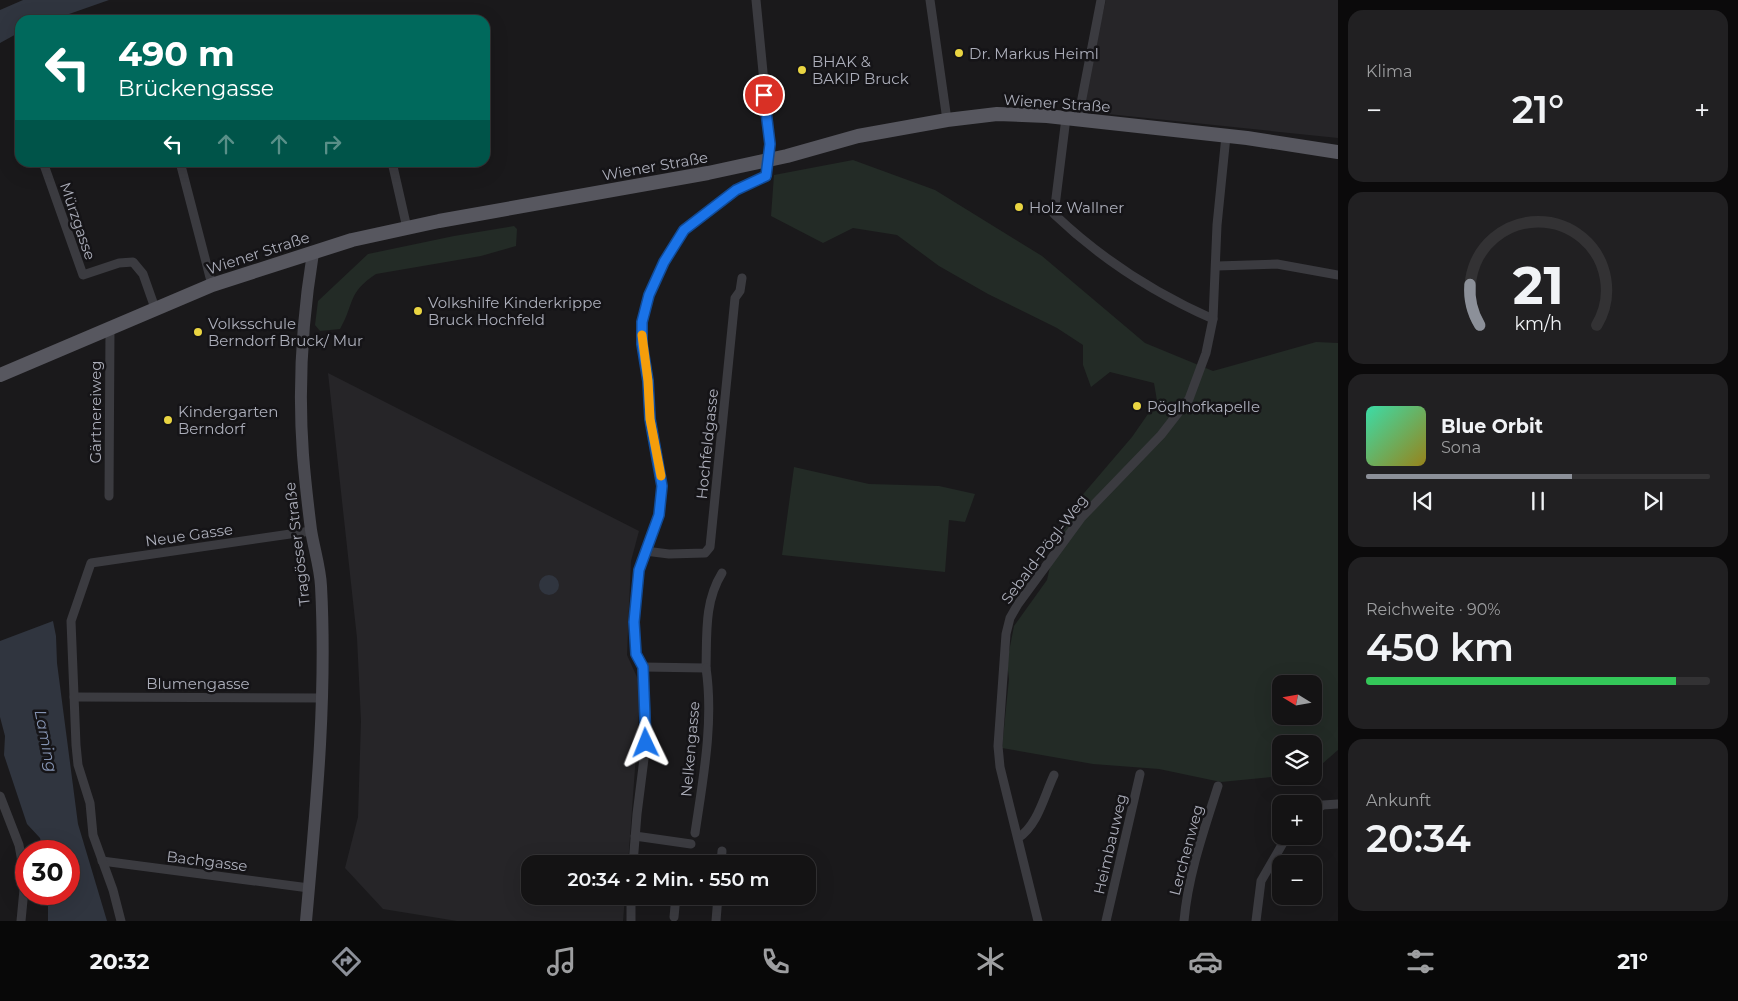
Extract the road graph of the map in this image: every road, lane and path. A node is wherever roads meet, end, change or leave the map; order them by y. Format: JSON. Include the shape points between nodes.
{"nodes":[{"id":1,"x":756,"y":0,"type":"edge"},
{"id":2,"x":930,"y":0,"type":"edge"},
{"id":3,"x":1101,"y":0,"type":"edge"},
{"id":4,"x":1072,"y":119,"type":"junction"},
{"id":5,"x":947,"y":120,"type":"junction"},
{"id":6,"x":1226,"y":136,"type":"junction"},
{"id":7,"x":1338,"y":152,"type":"edge"},
{"id":8,"x":769,"y":160,"type":"junction"},
{"id":9,"x":45,"y":167,"type":"edge"},
{"id":10,"x":181,"y":167,"type":"edge"},
{"id":11,"x":393,"y":167,"type":"edge"},
{"id":12,"x":407,"y":228,"type":"junction"},
{"id":13,"x":313,"y":252,"type":"junction"},
{"id":14,"x":1216,"y":266,"type":"junction"},
{"id":15,"x":1338,"y":275,"type":"edge"},
{"id":16,"x":742,"y":278,"type":"dead end"},
{"id":17,"x":212,"y":285,"type":"junction"},
{"id":18,"x":155,"y":308,"type":"junction"},
{"id":19,"x":1212,"y":319,"type":"junction"},
{"id":20,"x":110,"y":328,"type":"junction"},
{"id":21,"x":0,"y":375,"type":"edge"},
{"id":22,"x":108,"y":496,"type":"dead end"},
{"id":23,"x":311,"y":531,"type":"junction"},
{"id":24,"x":645,"y":552,"type":"junction"},
{"id":25,"x":722,"y":573,"type":"dead end"},
{"id":26,"x":643,"y":667,"type":"junction"},
{"id":27,"x":706,"y":668,"type":"junction"},
{"id":28,"x":74,"y":697,"type":"junction"},
{"id":29,"x":323,"y":698,"type":"junction"},
{"id":30,"x":1140,"y":774,"type":"dead end"},
{"id":31,"x":1054,"y":776,"type":"dead end"},
{"id":32,"x":1218,"y":786,"type":"dead end"},
{"id":33,"x":0,"y":796,"type":"edge"},
{"id":34,"x":1338,"y":804,"type":"edge"},
{"id":35,"x":1322,"y":806,"type":"edge"},
{"id":36,"x":695,"y":833,"type":"dead end"},
{"id":37,"x":635,"y":836,"type":"junction"},
{"id":38,"x":1018,"y":838,"type":"junction"},
{"id":39,"x":691,"y":844,"type":"dead end"},
{"id":40,"x":1282,"y":845,"type":"edge"},
{"id":41,"x":722,"y":851,"type":"dead end"},
{"id":42,"x":634,"y":855,"type":"edge"},
{"id":43,"x":722,"y":855,"type":"edge"},
{"id":44,"x":102,"y":861,"type":"junction"},
{"id":45,"x":309,"y":888,"type":"junction"},
{"id":46,"x":632,"y":905,"type":"edge"},
{"id":47,"x":675,"y":905,"type":"edge"},
{"id":48,"x":717,"y":905,"type":"edge"},
{"id":49,"x":674,"y":917,"type":"dead end"},
{"id":50,"x":21,"y":921,"type":"edge"},
{"id":51,"x":121,"y":921,"type":"edge"},
{"id":52,"x":306,"y":921,"type":"edge"},
{"id":53,"x":631,"y":921,"type":"edge"},
{"id":54,"x":716,"y":921,"type":"edge"},
{"id":55,"x":1038,"y":921,"type":"edge"},
{"id":56,"x":1106,"y":921,"type":"edge"},
{"id":57,"x":1184,"y":921,"type":"edge"},
{"id":58,"x":1256,"y":921,"type":"edge"}],
"edges":[{"from":1,"to":8,"type":"street"},
{"from":2,"to":5,"type":"street"},
{"from":3,"to":4,"type":"street"},
{"from":4,"to":5,"type":"main road","name":"Wiener Straße","via":[[997,114]]},
{"from":4,"to":6,"type":"main road","name":"Wiener Straße"},
{"from":4,"to":19,"type":"street","via":[[1054,214],[1143,284]]},
{"from":5,"to":8,"type":"main road","name":"Wiener Straße","via":[[858,136]]},
{"from":6,"to":7,"type":"main road","name":"Wiener Straße"},
{"from":6,"to":14,"type":"street","name":"Sebald-Pögl-Weg"},
{"from":8,"to":12,"type":"main road","name":"Wiener Straße"},
{"from":8,"to":24,"type":"street","via":[[766,176],[736,190],[684,230],[649,295],[642,322],[642,344],[650,419],[662,486],[659,515]]},
{"from":9,"to":18,"type":"street","name":"Mürzgasse","via":[[83,275],[119,263],[133,262],[142,274]]},
{"from":10,"to":17,"type":"street"},
{"from":11,"to":12,"type":"street"},
{"from":12,"to":13,"type":"main road","name":"Wiener Straße"},
{"from":13,"to":17,"type":"main road","name":"Wiener Straße"},
{"from":13,"to":23,"type":"main road","name":"Tragösser Straße","via":[[300,379]]},
{"from":14,"to":15,"type":"street","via":[[1277,264]]},
{"from":14,"to":19,"type":"street","name":"Sebald-Pögl-Weg"},
{"from":16,"to":24,"type":"street","name":"Hochfeldgasse","via":[[740,292],[735,298],[710,547],[705,553]]},
{"from":17,"to":18,"type":"main road","name":"Wiener Straße"},
{"from":18,"to":20,"type":"main road","name":"Wiener Straße"},
{"from":19,"to":38,"type":"street","name":"Sebald-Pögl-Weg","via":[[1206,353],[1189,399],[1161,435],[1081,518],[1010,618],[998,746],[1000,767]]},
{"from":20,"to":21,"type":"main road","name":"Wiener Straße"},
{"from":20,"to":22,"type":"street","name":"Gärtnereiweg"},
{"from":23,"to":28,"type":"street","name":"Neue Gasse","via":[[91,563],[71,621]]},
{"from":23,"to":29,"type":"main road","name":"Tragösser Straße","via":[[321,584]]},
{"from":24,"to":26,"type":"street","via":[[639,570],[634,622],[636,654]]},
{"from":25,"to":27,"type":"street","via":[[709,602]]},
{"from":26,"to":27,"type":"street"},
{"from":26,"to":37,"type":"street","via":[[646,743]]},
{"from":27,"to":36,"type":"street","name":"Nelkengasse","via":[[710,691],[706,754]]},
{"from":28,"to":29,"type":"street","name":"Blumengasse"},
{"from":28,"to":44,"type":"street","via":[[78,765],[90,803],[93,836]]},
{"from":29,"to":45,"type":"main road","name":"Tragösser Straße"},
{"from":30,"to":56,"type":"street","name":"Heimbauweg"},
{"from":31,"to":38,"type":"street","via":[[1033,823]]},
{"from":32,"to":57,"type":"street","name":"Lerchenweg","via":[[1196,856]]},
{"from":33,"to":50,"type":"street","via":[[19,845],[25,879]]},
{"from":34,"to":35,"type":"street"},
{"from":37,"to":39,"type":"street"},
{"from":37,"to":42,"type":"street"},
{"from":38,"to":55,"type":"street","name":"Sebald-Pögl-Weg"},
{"from":40,"to":58,"type":"street","via":[[1262,881]]},
{"from":41,"to":43,"type":"street"},
{"from":44,"to":45,"type":"street","name":"Bachgasse"},
{"from":44,"to":51,"type":"street"},
{"from":45,"to":52,"type":"main road","name":"Tragösser Straße"},
{"from":46,"to":53,"type":"street"},
{"from":47,"to":49,"type":"street"},
{"from":48,"to":54,"type":"street"}]}
